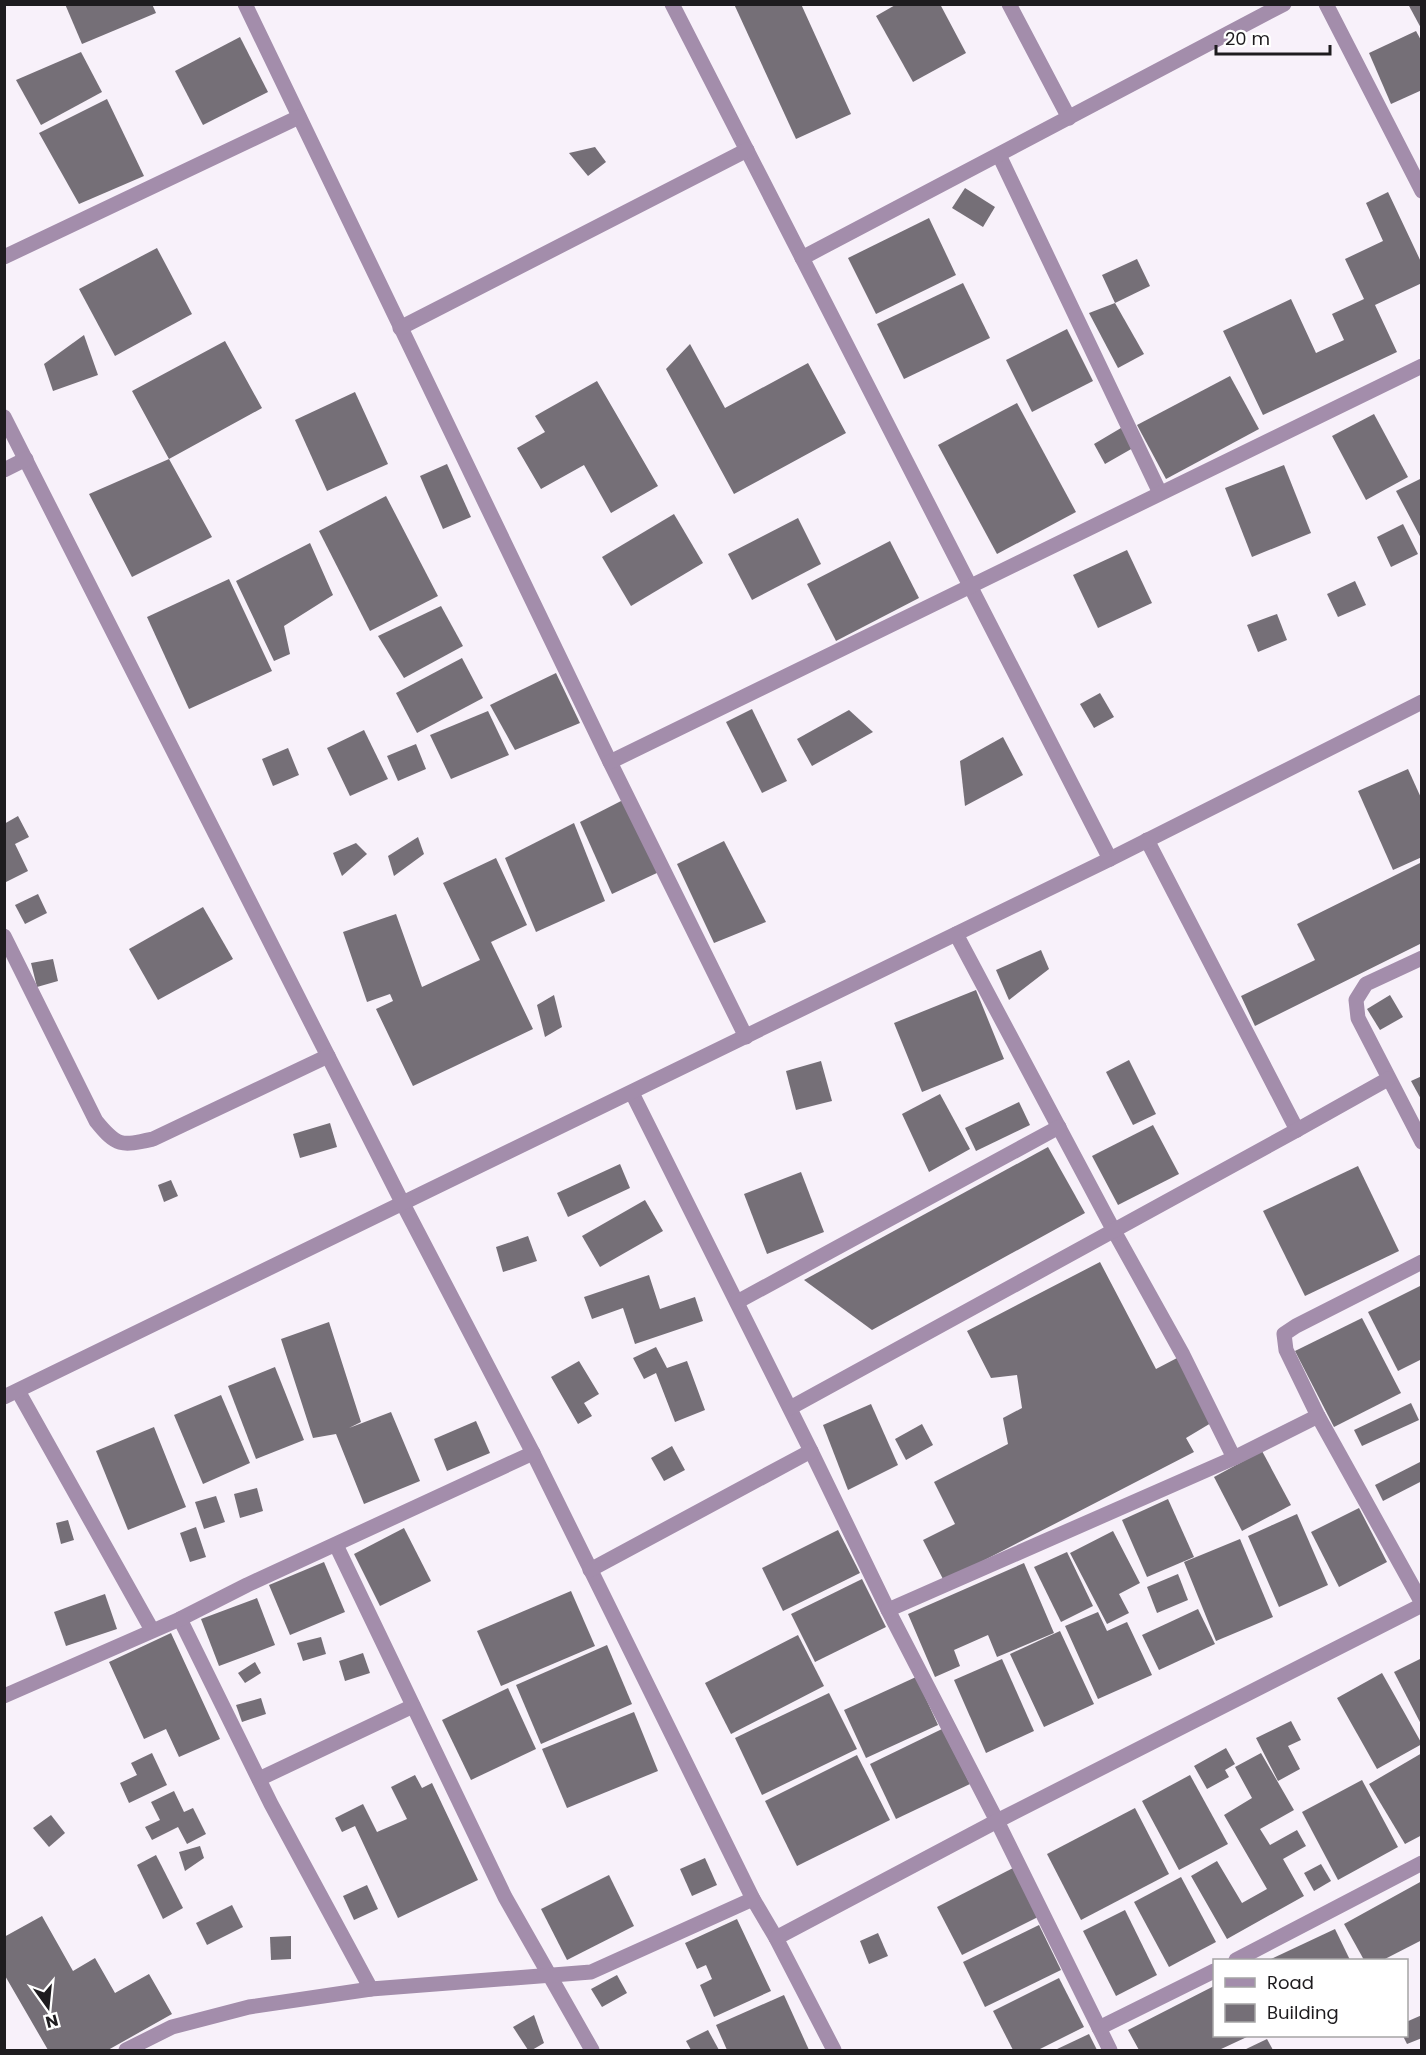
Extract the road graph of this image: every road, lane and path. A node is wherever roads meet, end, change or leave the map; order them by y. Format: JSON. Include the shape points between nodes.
{"nodes":[{"id":1,"x":245,"y":4,"type":"edge"},
{"id":2,"x":672,"y":4,"type":"edge"},
{"id":3,"x":1009,"y":4,"type":"edge"},
{"id":4,"x":1284,"y":4,"type":"edge"},
{"id":5,"x":1326,"y":4,"type":"edge"},
{"id":6,"x":299,"y":117,"type":"junction"},
{"id":7,"x":1069,"y":118,"type":"junction"},
{"id":8,"x":747,"y":150,"type":"junction"},
{"id":9,"x":999,"y":154,"type":"junction"},
{"id":10,"x":1422,"y":191,"type":"edge"},
{"id":11,"x":4,"y":257,"type":"edge"},
{"id":12,"x":802,"y":258,"type":"junction"},
{"id":13,"x":400,"y":328,"type":"junction"},
{"id":14,"x":1422,"y":366,"type":"edge"},
{"id":15,"x":4,"y":417,"type":"edge"},
{"id":16,"x":26,"y":459,"type":"junction"},
{"id":17,"x":4,"y":470,"type":"edge"},
{"id":18,"x":1160,"y":493,"type":"junction"},
{"id":19,"x":969,"y":585,"type":"junction"},
{"id":20,"x":1422,"y":702,"type":"edge"},
{"id":21,"x":610,"y":762,"type":"junction"},
{"id":22,"x":1147,"y":840,"type":"junction"},
{"id":23,"x":1110,"y":860,"type":"junction"},
{"id":24,"x":956,"y":934,"type":"junction"},
{"id":25,"x":4,"y":936,"type":"edge"},
{"id":26,"x":1422,"y":958,"type":"edge"},
{"id":27,"x":746,"y":1037,"type":"junction"},
{"id":28,"x":327,"y":1056,"type":"junction"},
{"id":29,"x":1388,"y":1079,"type":"junction"},
{"id":30,"x":632,"y":1093,"type":"junction"},
{"id":31,"x":1059,"y":1127,"type":"junction"},
{"id":32,"x":1297,"y":1130,"type":"junction"},
{"id":33,"x":1422,"y":1142,"type":"edge"},
{"id":34,"x":403,"y":1204,"type":"junction"},
{"id":35,"x":1114,"y":1231,"type":"junction"},
{"id":36,"x":1422,"y":1262,"type":"edge"},
{"id":37,"x":737,"y":1302,"type":"junction"},
{"id":38,"x":11,"y":1394,"type":"edge"},
{"id":39,"x":790,"y":1408,"type":"junction"},
{"id":40,"x":1318,"y":1416,"type":"junction"},
{"id":41,"x":812,"y":1451,"type":"junction"},
{"id":42,"x":533,"y":1453,"type":"junction"},
{"id":43,"x":1234,"y":1458,"type":"junction"},
{"id":44,"x":336,"y":1545,"type":"junction"},
{"id":45,"x":590,"y":1570,"type":"junction"},
{"id":46,"x":1422,"y":1604,"type":"edge"},
{"id":47,"x":888,"y":1610,"type":"junction"},
{"id":48,"x":180,"y":1618,"type":"junction"},
{"id":49,"x":152,"y":1630,"type":"junction"},
{"id":50,"x":4,"y":1696,"type":"edge"},
{"id":51,"x":413,"y":1706,"type":"junction"},
{"id":52,"x":259,"y":1779,"type":"junction"},
{"id":53,"x":997,"y":1821,"type":"junction"},
{"id":54,"x":1422,"y":1863,"type":"edge"},
{"id":55,"x":753,"y":1899,"type":"junction"},
{"id":56,"x":777,"y":1938,"type":"junction"},
{"id":57,"x":1238,"y":1959,"type":"edge"},
{"id":58,"x":1213,"y":1972,"type":"edge"},
{"id":59,"x":550,"y":1976,"type":"junction"},
{"id":60,"x":370,"y":1989,"type":"junction"},
{"id":61,"x":1099,"y":2028,"type":"junction"},
{"id":62,"x":126,"y":2050,"type":"edge"},
{"id":63,"x":592,"y":2050,"type":"edge"},
{"id":64,"x":834,"y":2050,"type":"edge"},
{"id":65,"x":1110,"y":2050,"type":"edge"}],
"edges":[{"from":1,"to":6,"type":"street"},
{"from":2,"to":8,"type":"street"},
{"from":3,"to":7,"type":"street"},
{"from":4,"to":7,"type":"street"},
{"from":5,"to":10,"type":"street"},
{"from":6,"to":11,"type":"street"},
{"from":6,"to":13,"type":"street"},
{"from":7,"to":9,"type":"street"},
{"from":8,"to":12,"type":"street"},
{"from":8,"to":13,"type":"street"},
{"from":9,"to":12,"type":"street"},
{"from":9,"to":18,"type":"street"},
{"from":12,"to":19,"type":"street"},
{"from":13,"to":21,"type":"street"},
{"from":14,"to":18,"type":"street"},
{"from":15,"to":16,"type":"street"},
{"from":16,"to":17,"type":"street"},
{"from":16,"to":28,"type":"street"},
{"from":18,"to":19,"type":"street"},
{"from":19,"to":21,"type":"street"},
{"from":19,"to":23,"type":"street"},
{"from":20,"to":22,"type":"street"},
{"from":21,"to":27,"type":"street"},
{"from":22,"to":23,"type":"street"},
{"from":22,"to":32,"type":"street"},
{"from":23,"to":24,"type":"street"},
{"from":24,"to":27,"type":"street"},
{"from":24,"to":31,"type":"street"},
{"from":25,"to":28,"type":"street","via":[[96,1121],[111,1139],[128,1145],[153,1140]]},
{"from":26,"to":29,"type":"street","via":[[1366,984],[1356,1000],[1358,1018]]},
{"from":27,"to":30,"type":"street"},
{"from":28,"to":34,"type":"street"},
{"from":29,"to":32,"type":"street"},
{"from":29,"to":33,"type":"street"},
{"from":30,"to":34,"type":"street"},
{"from":30,"to":37,"type":"street"},
{"from":31,"to":35,"type":"street"},
{"from":31,"to":37,"type":"street"},
{"from":32,"to":35,"type":"street"},
{"from":34,"to":38,"type":"street"},
{"from":34,"to":42,"type":"street"},
{"from":35,"to":39,"type":"street"},
{"from":35,"to":43,"type":"street","via":[[1183,1355]]},
{"from":36,"to":40,"type":"street","via":[[1284,1334],[1286,1350]]},
{"from":37,"to":39,"type":"street"},
{"from":38,"to":49,"type":"street"},
{"from":39,"to":41,"type":"street"},
{"from":40,"to":43,"type":"street"},
{"from":40,"to":46,"type":"street"},
{"from":41,"to":45,"type":"street"},
{"from":41,"to":47,"type":"street"},
{"from":42,"to":44,"type":"street"},
{"from":42,"to":45,"type":"street"},
{"from":43,"to":47,"type":"street"},
{"from":44,"to":48,"type":"street"},
{"from":44,"to":51,"type":"street"},
{"from":45,"to":55,"type":"street"},
{"from":46,"to":53,"type":"street"},
{"from":47,"to":53,"type":"street"},
{"from":48,"to":49,"type":"street"},
{"from":48,"to":52,"type":"street"},
{"from":49,"to":50,"type":"street"},
{"from":51,"to":52,"type":"street"},
{"from":51,"to":59,"type":"street","via":[[505,1897]]},
{"from":52,"to":60,"type":"street"},
{"from":53,"to":56,"type":"street"},
{"from":53,"to":61,"type":"street"},
{"from":54,"to":57,"type":"street"},
{"from":55,"to":56,"type":"street"},
{"from":55,"to":59,"type":"street","via":[[591,1972]]},
{"from":56,"to":64,"type":"street"},
{"from":58,"to":61,"type":"street"},
{"from":59,"to":60,"type":"street"},
{"from":59,"to":63,"type":"street"},
{"from":60,"to":62,"type":"street","via":[[249,2007],[172,2027]]},
{"from":61,"to":65,"type":"street"}]}
